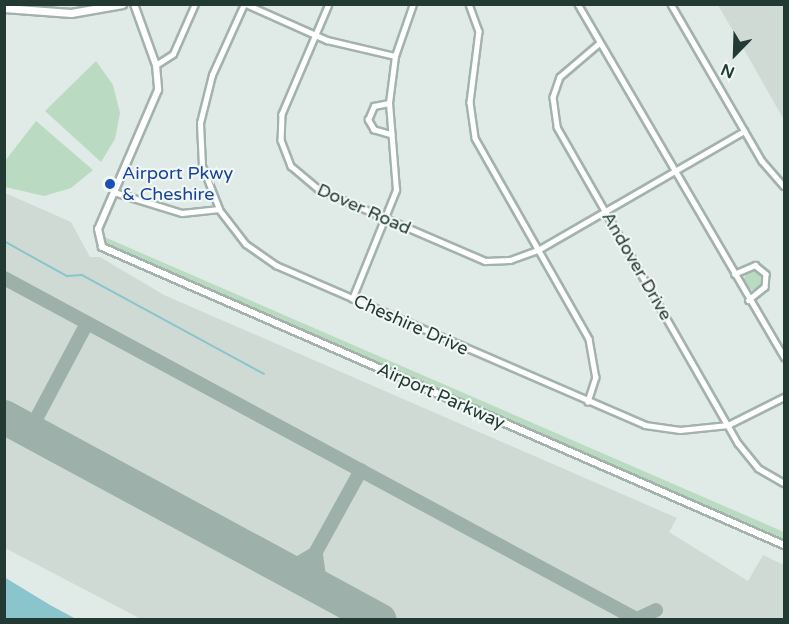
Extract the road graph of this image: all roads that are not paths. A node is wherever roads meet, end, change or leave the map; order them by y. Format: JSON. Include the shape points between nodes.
{"nodes":[{"id":1,"x":122,"y":4,"type":"edge"},
{"id":2,"x":134,"y":4,"type":"edge"},
{"id":3,"x":195,"y":4,"type":"edge"},
{"id":4,"x":245,"y":4,"type":"edge"},
{"id":5,"x":329,"y":4,"type":"edge"},
{"id":6,"x":413,"y":4,"type":"edge"},
{"id":7,"x":469,"y":4,"type":"edge"},
{"id":8,"x":578,"y":4,"type":"edge"},
{"id":9,"x":671,"y":4,"type":"edge"},
{"id":10,"x":4,"y":8,"type":"edge"},
{"id":11,"x":315,"y":35,"type":"junction"},
{"id":12,"x":600,"y":43,"type":"junction"},
{"id":13,"x":395,"y":56,"type":"junction"},
{"id":14,"x":156,"y":65,"type":"junction"},
{"id":15,"x":389,"y":103,"type":"junction"},
{"id":16,"x":744,"y":131,"type":"junction"},
{"id":17,"x":392,"y":135,"type":"junction"},
{"id":18,"x":675,"y":171,"type":"junction"},
{"id":19,"x":784,"y":186,"type":"edge"},
{"id":20,"x":114,"y":192,"type":"junction"},
{"id":21,"x":219,"y":209,"type":"junction"},
{"id":22,"x":605,"y":210,"type":"junction"},
{"id":23,"x":386,"y":219,"type":"junction"},
{"id":24,"x":538,"y":250,"type":"junction"},
{"id":25,"x":734,"y":274,"type":"junction"},
{"id":26,"x":352,"y":298,"type":"junction"},
{"id":27,"x":748,"y":300,"type":"junction"},
{"id":28,"x":784,"y":357,"type":"edge"},
{"id":29,"x":784,"y":397,"type":"edge"},
{"id":30,"x":588,"y":402,"type":"junction"},
{"id":31,"x":728,"y":425,"type":"junction"},
{"id":32,"x":784,"y":483,"type":"edge"},
{"id":33,"x":784,"y":545,"type":"edge"}],
"edges":[{"from":1,"to":10,"type":"main road","via":[[71,13]]},
{"from":2,"to":14,"type":"street"},
{"from":3,"to":14,"type":"street","via":[[173,54]]},
{"from":4,"to":11,"type":"street"},
{"from":4,"to":21,"type":"street","via":[[206,92],[200,123],[202,166]]},
{"from":5,"to":11,"type":"street","name":"Dover Road"},
{"from":6,"to":13,"type":"street"},
{"from":7,"to":24,"type":"street","via":[[479,31],[470,102],[476,138]]},
{"from":8,"to":12,"type":"street"},
{"from":9,"to":16,"type":"street"},
{"from":11,"to":13,"type":"street"},
{"from":11,"to":23,"type":"street","name":"Dover Road","via":[[282,114],[284,153],[318,189]]},
{"from":12,"to":18,"type":"street"},
{"from":12,"to":22,"type":"street","name":"Andover Drive","via":[[565,69],[553,107],[561,137]]},
{"from":13,"to":15,"type":"street"},
{"from":14,"to":20,"type":"street","via":[[158,90]]},
{"from":15,"to":17,"type":"street"},
{"from":15,"to":17,"type":"street","via":[[374,106],[368,120],[374,130]]},
{"from":16,"to":18,"type":"street","name":"Dover Road"},
{"from":16,"to":19,"type":"street"},
{"from":17,"to":23,"type":"street","via":[[397,181]]},
{"from":18,"to":22,"type":"street","name":"Dover Road"},
{"from":18,"to":25,"type":"street"},
{"from":20,"to":21,"type":"street","via":[[182,213]]},
{"from":20,"to":33,"type":"street","name":"Airport Parkway","via":[[98,229],[99,244]]},
{"from":21,"to":26,"type":"street","name":"Cheshire Drive","via":[[261,256]]},
{"from":22,"to":24,"type":"street","name":"Dover Road"},
{"from":22,"to":31,"type":"street","name":"Andover Drive"},
{"from":23,"to":24,"type":"street","name":"Dover Road","via":[[485,261],[510,261]]},
{"from":23,"to":26,"type":"street"},
{"from":24,"to":30,"type":"street","via":[[594,351],[596,377]]},
{"from":25,"to":27,"type":"street"},
{"from":25,"to":27,"type":"street","via":[[755,265],[766,273],[765,286]]},
{"from":26,"to":30,"type":"street","name":"Cheshire Drive"},
{"from":27,"to":28,"type":"street"},
{"from":29,"to":31,"type":"street"},
{"from":30,"to":31,"type":"street","name":"Cheshire Drive","via":[[662,428]]},
{"from":31,"to":32,"type":"street","name":"Andover Drive","via":[[758,468]]}]}
